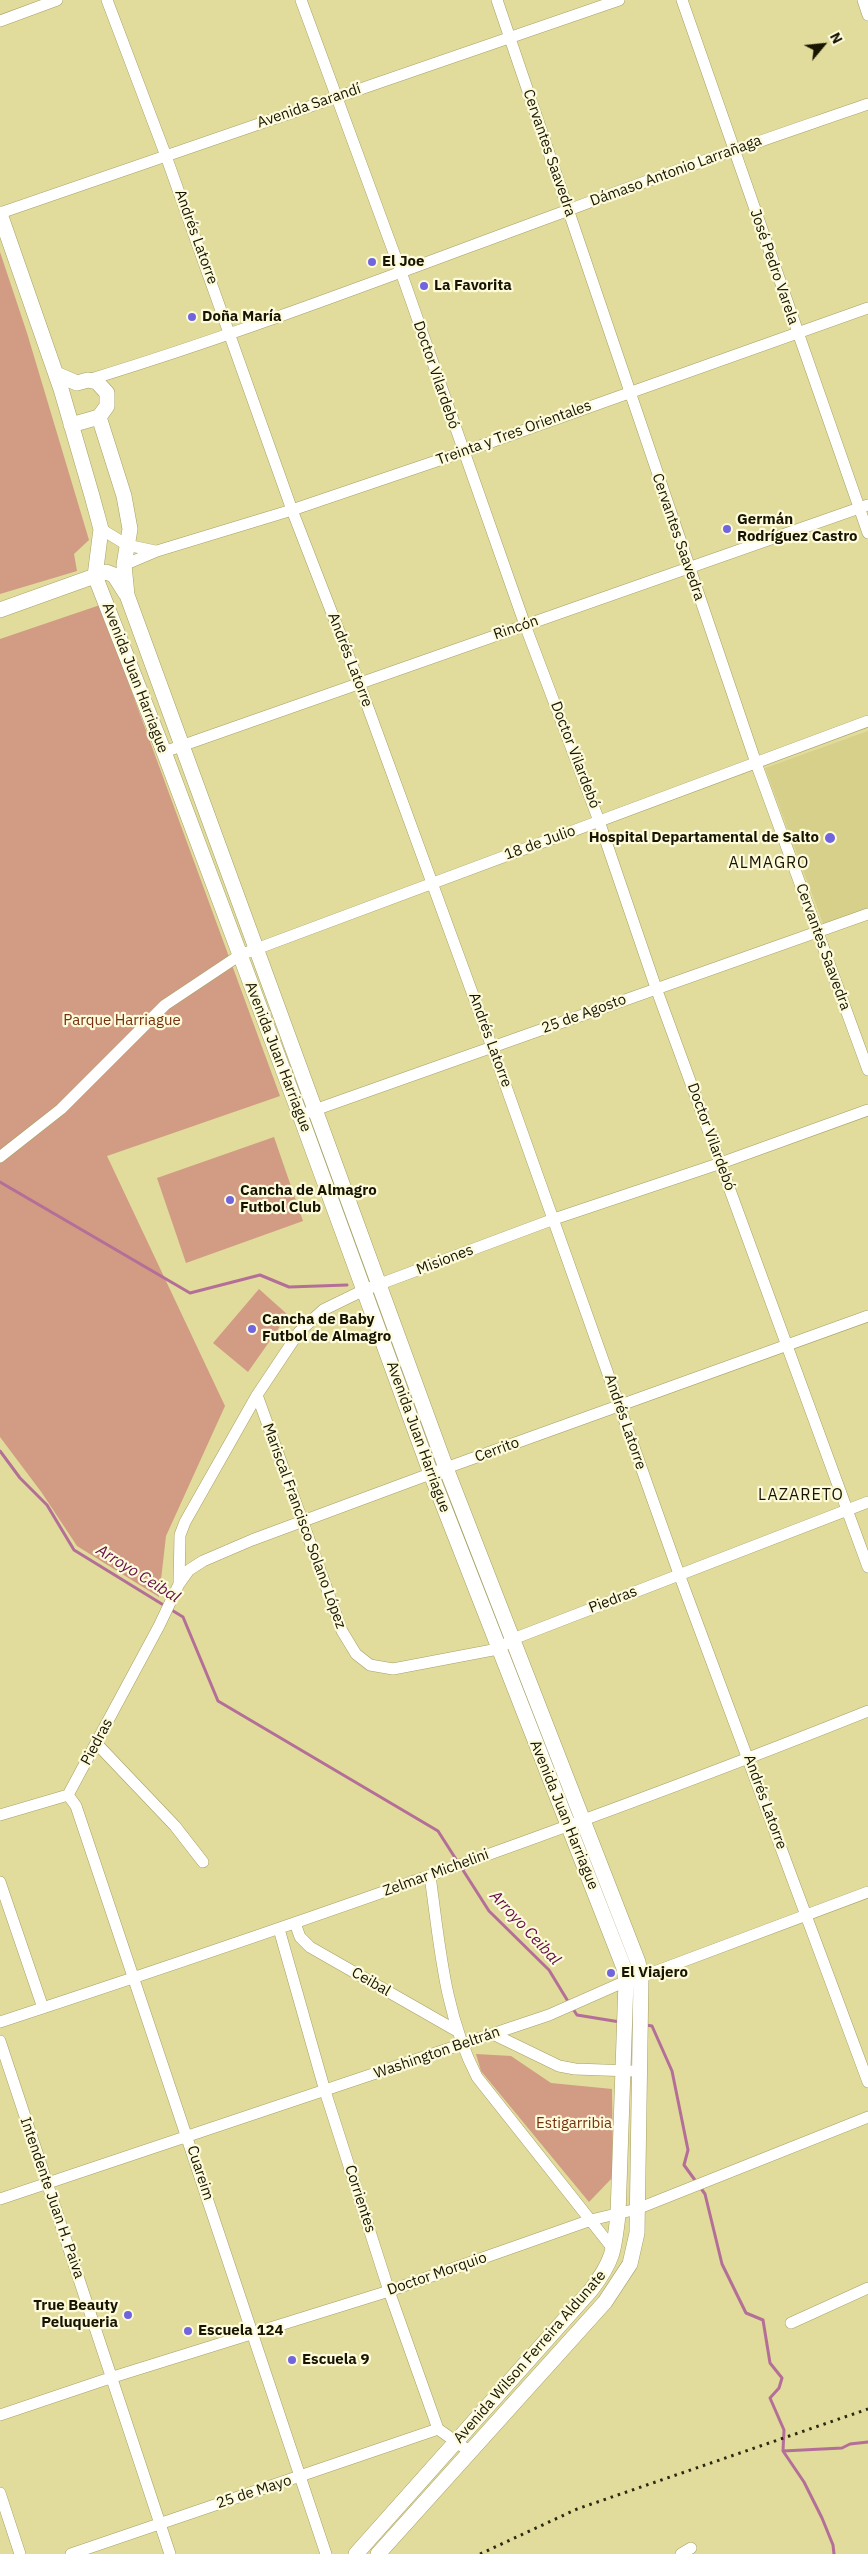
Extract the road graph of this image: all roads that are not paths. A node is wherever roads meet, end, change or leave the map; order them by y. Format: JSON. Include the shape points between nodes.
{"nodes":[{"id":1,"x":57,"y":0,"type":"edge"},
{"id":2,"x":107,"y":0,"type":"edge"},
{"id":3,"x":301,"y":0,"type":"edge"},
{"id":4,"x":497,"y":0,"type":"edge"},
{"id":5,"x":619,"y":0,"type":"edge"},
{"id":6,"x":682,"y":0,"type":"edge"},
{"id":7,"x":863,"y":0,"type":"edge"},
{"id":8,"x":868,"y":14,"type":"edge"},
{"id":9,"x":0,"y":20,"type":"edge"},
{"id":10,"x":510,"y":38,"type":"junction"},
{"id":11,"x":336,"y":96,"type":"junction"},
{"id":12,"x":868,"y":104,"type":"edge"},
{"id":13,"x":734,"y":150,"type":"junction"},
{"id":14,"x":166,"y":156,"type":"junction"},
{"id":15,"x":568,"y":210,"type":"junction"},
{"id":16,"x":0,"y":213,"type":"edge"},
{"id":17,"x":401,"y":272,"type":"junction"},
{"id":18,"x":868,"y":308,"type":"edge"},
{"id":19,"x":797,"y":332,"type":"junction"},
{"id":20,"x":230,"y":333,"type":"junction"},
{"id":21,"x":56,"y":374,"type":"junction"},
{"id":22,"x":82,"y":381,"type":"junction"},
{"id":23,"x":629,"y":392,"type":"junction"},
{"id":24,"x":62,"y":394,"type":"junction"},
{"id":25,"x":99,"y":417,"type":"junction"},
{"id":26,"x":71,"y":426,"type":"junction"},
{"id":27,"x":463,"y":452,"type":"junction"},
{"id":28,"x":864,"y":506,"type":"edge"},
{"id":29,"x":292,"y":510,"type":"junction"},
{"id":30,"x":101,"y":529,"type":"junction"},
{"id":31,"x":868,"y":533,"type":"edge"},
{"id":32,"x":127,"y":545,"type":"junction"},
{"id":33,"x":157,"y":551,"type":"junction"},
{"id":34,"x":124,"y":565,"type":"junction"},
{"id":35,"x":688,"y":568,"type":"junction"},
{"id":36,"x":98,"y":582,"type":"junction"},
{"id":37,"x":127,"y":595,"type":"junction"},
{"id":38,"x":0,"y":610,"type":"edge"},
{"id":39,"x":525,"y":625,"type":"junction"},
{"id":40,"x":359,"y":683,"type":"junction"},
{"id":41,"x":868,"y":721,"type":"edge"},
{"id":42,"x":182,"y":746,"type":"junction"},
{"id":43,"x":164,"y":752,"type":"junction"},
{"id":44,"x":756,"y":763,"type":"junction"},
{"id":45,"x":599,"y":821,"type":"junction"},
{"id":46,"x":432,"y":883,"type":"junction"},
{"id":47,"x":868,"y":914,"type":"edge"},
{"id":48,"x":817,"y":932,"type":"junction"},
{"id":49,"x":257,"y":948,"type":"junction"},
{"id":50,"x":240,"y":955,"type":"junction"},
{"id":51,"x":656,"y":988,"type":"junction"},
{"id":52,"x":492,"y":1046,"type":"junction"},
{"id":53,"x":868,"y":1070,"type":"edge"},
{"id":54,"x":315,"y":1110,"type":"junction"},
{"id":55,"x":868,"y":1110,"type":"edge"},
{"id":56,"x":300,"y":1115,"type":"junction"},
{"id":57,"x":0,"y":1157,"type":"edge"},
{"id":58,"x":721,"y":1163,"type":"junction"},
{"id":59,"x":554,"y":1219,"type":"junction"},
{"id":60,"x":380,"y":1285,"type":"junction"},
{"id":61,"x":364,"y":1290,"type":"junction"},
{"id":62,"x":868,"y":1316,"type":"edge"},
{"id":63,"x":787,"y":1344,"type":"junction"},
{"id":64,"x":257,"y":1395,"type":"junction"},
{"id":65,"x":620,"y":1406,"type":"junction"},
{"id":66,"x":446,"y":1468,"type":"junction"},
{"id":67,"x":431,"y":1474,"type":"junction"},
{"id":68,"x":868,"y":1502,"type":"edge"},
{"id":69,"x":847,"y":1510,"type":"junction"},
{"id":70,"x":302,"y":1521,"type":"junction"},
{"id":71,"x":868,"y":1567,"type":"edge"},
{"id":72,"x":679,"y":1574,"type":"junction"},
{"id":73,"x":180,"y":1584,"type":"junction"},
{"id":74,"x":159,"y":1626,"type":"joint"},
{"id":75,"x":513,"y":1639,"type":"junction"},
{"id":76,"x":498,"y":1649,"type":"junction"},
{"id":77,"x":356,"y":1654,"type":"joint"},
{"id":78,"x":868,"y":1711,"type":"edge"},
{"id":79,"x":96,"y":1743,"type":"junction"},
{"id":80,"x":749,"y":1758,"type":"junction"},
{"id":81,"x":68,"y":1795,"type":"junction"},
{"id":82,"x":0,"y":1815,"type":"edge"},
{"id":83,"x":584,"y":1820,"type":"junction"},
{"id":84,"x":569,"y":1826,"type":"junction"},
{"id":85,"x":203,"y":1862,"type":"dead end"},
{"id":86,"x":430,"y":1876,"type":"junction"},
{"id":87,"x":0,"y":1882,"type":"edge"},
{"id":88,"x":868,"y":1892,"type":"edge"},
{"id":89,"x":805,"y":1915,"type":"junction"},
{"id":90,"x":295,"y":1923,"type":"junction"},
{"id":91,"x":279,"y":1929,"type":"junction"},
{"id":92,"x":641,"y":1977,"type":"junction"},
{"id":93,"x":134,"y":1979,"type":"junction"},
{"id":94,"x":626,"y":1981,"type":"junction"},
{"id":95,"x":43,"y":2008,"type":"junction"},
{"id":96,"x":0,"y":2022,"type":"edge"},
{"id":97,"x":457,"y":2031,"type":"junction"},
{"id":98,"x":493,"y":2034,"type":"junction"},
{"id":99,"x":625,"y":2034,"type":"joint"},
{"id":100,"x":642,"y":2034,"type":"joint"},
{"id":101,"x":0,"y":2041,"type":"edge"},
{"id":102,"x":462,"y":2044,"type":"junction"},
{"id":103,"x":624,"y":2070,"type":"junction"},
{"id":104,"x":641,"y":2072,"type":"junction"},
{"id":105,"x":868,"y":2082,"type":"edge"},
{"id":106,"x":325,"y":2091,"type":"junction"},
{"id":107,"x":868,"y":2117,"type":"edge"},
{"id":108,"x":188,"y":2137,"type":"junction"},
{"id":109,"x":47,"y":2183,"type":"junction"},
{"id":110,"x":0,"y":2199,"type":"edge"},
{"id":111,"x":637,"y":2209,"type":"junction"},
{"id":112,"x":618,"y":2215,"type":"junction"},
{"id":113,"x":592,"y":2220,"type":"junction"},
{"id":114,"x":614,"y":2250,"type":"junction"},
{"id":115,"x":868,"y":2288,"type":"edge"},
{"id":116,"x":389,"y":2291,"type":"junction"},
{"id":117,"x":791,"y":2323,"type":"dead end"},
{"id":118,"x":252,"y":2332,"type":"junction"},
{"id":119,"x":113,"y":2377,"type":"junction"},
{"id":120,"x":0,"y":2415,"type":"edge"},
{"id":121,"x":438,"y":2429,"type":"junction"},
{"id":122,"x":457,"y":2441,"type":"junction"},
{"id":123,"x":469,"y":2451,"type":"junction"},
{"id":124,"x":300,"y":2476,"type":"junction"},
{"id":125,"x":0,"y":2493,"type":"edge"},
{"id":126,"x":160,"y":2523,"type":"junction"},
{"id":127,"x":20,"y":2554,"type":"edge"},
{"id":128,"x":71,"y":2554,"type":"edge"},
{"id":129,"x":170,"y":2554,"type":"edge"},
{"id":130,"x":326,"y":2554,"type":"edge"},
{"id":131,"x":356,"y":2554,"type":"edge"},
{"id":132,"x":378,"y":2554,"type":"edge"}],
"edges":[{"from":1,"to":9,"type":"street"},
{"from":2,"to":14,"type":"street","name":"Andrés Latorre"},
{"from":3,"to":11,"type":"street","name":"Doctor Vilardebó"},
{"from":4,"to":10,"type":"street","name":"Cervantes Saavedra"},
{"from":5,"to":10,"type":"street","name":"Avenida Sarandí"},
{"from":6,"to":13,"type":"street","name":"José Pedro Varela"},
{"from":7,"to":8,"type":"street"},
{"from":10,"to":11,"type":"street","name":"Avenida Sarandí"},
{"from":10,"to":15,"type":"street","name":"Cervantes Saavedra"},
{"from":11,"to":14,"type":"street","name":"Avenida Sarandí"},
{"from":11,"to":17,"type":"street","name":"Doctor Vilardebó"},
{"from":12,"to":13,"type":"street","name":"Dámaso Antonio Larrañaga"},
{"from":13,"to":15,"type":"street","name":"Dámaso Antonio Larrañaga"},
{"from":13,"to":19,"type":"street","name":"José Pedro Varela"},
{"from":14,"to":16,"type":"street","name":"Avenida Sarandí"},
{"from":14,"to":20,"type":"street","name":"Andrés Latorre"},
{"from":15,"to":17,"type":"street","name":"Dámaso Antonio Larrañaga"},
{"from":15,"to":23,"type":"street","name":"Cervantes Saavedra"},
{"from":16,"to":21,"type":"street","name":"Avenida Juan Harriague"},
{"from":17,"to":20,"type":"street","name":"Dámaso Antonio Larrañaga"},
{"from":17,"to":27,"type":"street","name":"Doctor Vilardebó"},
{"from":18,"to":19,"type":"street","name":"Treinta y Tres Orientales"},
{"from":19,"to":23,"type":"street","name":"Treinta y Tres Orientales"},
{"from":19,"to":28,"type":"street","name":"José Pedro Varela"},
{"from":20,"to":22,"type":"street","name":"Dámaso Antonio Larrañaga"},
{"from":20,"to":29,"type":"street","name":"Andrés Latorre"},
{"from":21,"to":22,"type":"street"},
{"from":21,"to":24,"type":"street","name":"Avenida Juan Harriague"},
{"from":22,"to":24,"type":"street"},
{"from":22,"to":25,"type":"street","via":[[97,382],[107,393],[107,406]]},
{"from":23,"to":27,"type":"street","name":"Treinta y Tres Orientales"},
{"from":23,"to":35,"type":"street","name":"Cervantes Saavedra"},
{"from":24,"to":26,"type":"street","name":"Avenida Juan Harriague"},
{"from":25,"to":26,"type":"street"},
{"from":25,"to":32,"type":"street","name":"Avenida Juan Harriague","via":[[124,496],[130,529]]},
{"from":26,"to":30,"type":"street","name":"Avenida Juan Harriague"},
{"from":27,"to":29,"type":"street","name":"Treinta y Tres Orientales"},
{"from":27,"to":39,"type":"street","name":"Doctor Vilardebó"},
{"from":28,"to":31,"type":"street","name":"José Pedro Varela"},
{"from":28,"to":35,"type":"street","name":"Rincón"},
{"from":29,"to":33,"type":"street","name":"Treinta y Tres Orientales"},
{"from":29,"to":40,"type":"street","name":"Andrés Latorre"},
{"from":30,"to":32,"type":"street","name":"Treinta y Tres Orientales"},
{"from":30,"to":36,"type":"street","name":"Avenida Juan Harriague"},
{"from":32,"to":33,"type":"street","name":"Treinta y Tres Orientales"},
{"from":32,"to":34,"type":"street","name":"Avenida Juan Harriague"},
{"from":33,"to":34,"type":"street","name":"Treinta y Tres Orientales"},
{"from":34,"to":37,"type":"street","name":"Avenida Juan Harriague"},
{"from":35,"to":39,"type":"street","name":"Rincón"},
{"from":35,"to":44,"type":"street","name":"Cervantes Saavedra"},
{"from":36,"to":37,"type":"street","via":[[110,572]]},
{"from":36,"to":38,"type":"street"},
{"from":36,"to":43,"type":"street","name":"Avenida Juan Harriague"},
{"from":37,"to":42,"type":"street","name":"Avenida Juan Harriague"},
{"from":39,"to":40,"type":"street","name":"Rincón"},
{"from":39,"to":45,"type":"street","name":"Doctor Vilardebó"},
{"from":40,"to":42,"type":"street","name":"Rincón"},
{"from":40,"to":46,"type":"street","name":"Andrés Latorre"},
{"from":41,"to":44,"type":"street","name":"18 de Julio"},
{"from":42,"to":43,"type":"street","name":"Rincón"},
{"from":42,"to":49,"type":"street","name":"Avenida Juan Harriague"},
{"from":43,"to":50,"type":"street","name":"Avenida Juan Harriague"},
{"from":44,"to":45,"type":"street","name":"18 de Julio"},
{"from":44,"to":48,"type":"street","name":"Cervantes Saavedra"},
{"from":45,"to":46,"type":"street","name":"18 de Julio"},
{"from":45,"to":51,"type":"street","name":"Doctor Vilardebó"},
{"from":46,"to":49,"type":"street","name":"18 de Julio"},
{"from":46,"to":52,"type":"street","name":"Andrés Latorre"},
{"from":47,"to":48,"type":"street","name":"25 de Agosto"},
{"from":48,"to":51,"type":"street","name":"25 de Agosto"},
{"from":48,"to":53,"type":"street","name":"Cervantes Saavedra"},
{"from":49,"to":50,"type":"street","name":"18 de Julio"},
{"from":49,"to":54,"type":"street","name":"Avenida Juan Harriague"},
{"from":50,"to":56,"type":"street","name":"Avenida Juan Harriague"},
{"from":50,"to":57,"type":"street","name":"18 de Julio","via":[[165,1005],[60,1109]]},
{"from":51,"to":52,"type":"street","name":"25 de Agosto"},
{"from":51,"to":58,"type":"street","name":"Doctor Vilardebó"},
{"from":52,"to":54,"type":"street","name":"25 de Agosto"},
{"from":52,"to":59,"type":"street","name":"Andrés Latorre"},
{"from":54,"to":56,"type":"street","name":"25 de Agosto"},
{"from":54,"to":60,"type":"street","name":"Avenida Juan Harriague"},
{"from":55,"to":58,"type":"street","name":"Misiones"},
{"from":56,"to":61,"type":"street","name":"Avenida Juan Harriague"},
{"from":58,"to":59,"type":"street","name":"Misiones"},
{"from":58,"to":63,"type":"street","name":"Doctor Vilardebó"},
{"from":59,"to":60,"type":"street","name":"Misiones"},
{"from":59,"to":65,"type":"street","name":"Andrés Latorre"},
{"from":60,"to":61,"type":"street","name":"Misiones"},
{"from":60,"to":66,"type":"street","name":"Avenida Juan Harriague"},
{"from":61,"to":64,"type":"street","name":"Misiones","via":[[323,1310],[299,1332]]},
{"from":61,"to":67,"type":"street","name":"Avenida Juan Harriague"},
{"from":62,"to":63,"type":"street","name":"Cerrito"},
{"from":63,"to":65,"type":"street","name":"Cerrito"},
{"from":63,"to":69,"type":"street","name":"Doctor Vilardebó"},
{"from":64,"to":70,"type":"street","name":"Mariscal Francisco Solano López"},
{"from":64,"to":73,"type":"street","name":"Misiones","via":[[180,1535]]},
{"from":65,"to":66,"type":"street","name":"Cerrito"},
{"from":65,"to":72,"type":"street","name":"Andrés Latorre"},
{"from":66,"to":67,"type":"street","name":"Cerrito"},
{"from":66,"to":75,"type":"street","name":"Avenida Juan Harriague"},
{"from":67,"to":70,"type":"street","name":"Cerrito"},
{"from":67,"to":76,"type":"street","name":"Avenida Juan Harriague"},
{"from":68,"to":69,"type":"street","name":"Piedras"},
{"from":69,"to":71,"type":"street","name":"Doctor Vilardebó"},
{"from":69,"to":72,"type":"street","name":"Piedras"},
{"from":70,"to":73,"type":"street","name":"Cerrito","via":[[203,1561],[189,1570]]},
{"from":70,"to":77,"type":"street","name":"Mariscal Francisco Solano López","via":[[342,1631]]},
{"from":72,"to":75,"type":"street","name":"Piedras"},
{"from":72,"to":80,"type":"street","name":"Andrés Latorre"},
{"from":73,"to":74,"type":"street","name":"Cerrito"},
{"from":74,"to":79,"type":"street","name":"Piedras"},
{"from":75,"to":76,"type":"street","name":"Piedras"},
{"from":75,"to":83,"type":"street","name":"Avenida Juan Harriague"},
{"from":76,"to":77,"type":"street","name":"Piedras","via":[[393,1669],[370,1665]]},
{"from":76,"to":84,"type":"street","name":"Avenida Juan Harriague"},
{"from":78,"to":80,"type":"street","name":"Zelmar Michelini"},
{"from":79,"to":81,"type":"street","name":"Piedras"},
{"from":79,"to":85,"type":"street","via":[[175,1826]]},
{"from":80,"to":83,"type":"street","name":"Zelmar Michelini"},
{"from":80,"to":89,"type":"street","name":"Andrés Latorre"},
{"from":81,"to":82,"type":"street"},
{"from":81,"to":93,"type":"street","name":"Cuareim","via":[[76,1806]]},
{"from":83,"to":84,"type":"street","name":"Zelmar Michelini"},
{"from":83,"to":92,"type":"street","name":"Avenida Juan Harriague"},
{"from":84,"to":86,"type":"street","name":"Zelmar Michelini"},
{"from":84,"to":94,"type":"street","name":"Avenida Juan Harriague","via":[[624,1968]]},
{"from":86,"to":90,"type":"street","name":"Zelmar Michelini"},
{"from":86,"to":97,"type":"street","via":[[446,1990]]},
{"from":87,"to":95,"type":"street"},
{"from":88,"to":89,"type":"street","name":"Washington Beltrán"},
{"from":89,"to":92,"type":"street","name":"Washington Beltrán"},
{"from":89,"to":105,"type":"street","name":"Andrés Latorre"},
{"from":90,"to":91,"type":"street","name":"Zelmar Michelini"},
{"from":90,"to":97,"type":"street","name":"Ceibal","via":[[300,1937],[310,1947]]},
{"from":91,"to":93,"type":"street","name":"Zelmar Michelini"},
{"from":91,"to":106,"type":"street","name":"Corrientes"},
{"from":92,"to":94,"type":"street","name":"Washington Beltrán"},
{"from":92,"to":100,"type":"street","name":"Avenida Juan Harriague"},
{"from":93,"to":95,"type":"street","name":"Zelmar Michelini"},
{"from":93,"to":108,"type":"street","name":"Cuareim"},
{"from":94,"to":98,"type":"street","name":"Washington Beltrán","via":[[549,2015]]},
{"from":94,"to":99,"type":"street","name":"Avenida Juan Harriague"},
{"from":95,"to":96,"type":"street","name":"Zelmar Michelini"},
{"from":97,"to":102,"type":"street"},
{"from":98,"to":102,"type":"street","name":"Washington Beltrán"},
{"from":98,"to":103,"type":"street","via":[[559,2066]]},
{"from":99,"to":103,"type":"street","name":"Avenida Wilson Ferreira Aldunate"},
{"from":100,"to":104,"type":"street","name":"Avenida Wilson Ferreira Aldunate"},
{"from":101,"to":109,"type":"street","name":"Intendente Juan H. Paiva"},
{"from":102,"to":106,"type":"street","name":"Washington Beltrán"},
{"from":102,"to":113,"type":"street","via":[[477,2077]]},
{"from":103,"to":104,"type":"street"},
{"from":103,"to":112,"type":"street","name":"Avenida Wilson Ferreira Aldunate"},
{"from":104,"to":111,"type":"street","name":"Avenida Wilson Ferreira Aldunate"},
{"from":106,"to":108,"type":"street","name":"Washington Beltrán"},
{"from":106,"to":116,"type":"street","name":"Corrientes"},
{"from":107,"to":111,"type":"street","name":"Doctor Morquio"},
{"from":108,"to":109,"type":"street","name":"Washington Beltrán"},
{"from":108,"to":118,"type":"street","name":"Cuareim"},
{"from":109,"to":110,"type":"street","name":"Washington Beltrán"},
{"from":109,"to":119,"type":"street","name":"Intendente Juan H. Paiva"},
{"from":111,"to":112,"type":"street","name":"Doctor Morquio"},
{"from":111,"to":123,"type":"street","name":"Avenida Wilson Ferreira Aldunate","via":[[634,2251],[620,2283]]},
{"from":112,"to":113,"type":"street","name":"Doctor Morquio"},
{"from":112,"to":114,"type":"street","name":"Avenida Wilson Ferreira Aldunate"},
{"from":113,"to":114,"type":"street"},
{"from":113,"to":116,"type":"street","name":"Doctor Morquio"},
{"from":114,"to":122,"type":"street","name":"Avenida Wilson Ferreira Aldunate","via":[[605,2271],[591,2290]]},
{"from":115,"to":117,"type":"street"},
{"from":116,"to":118,"type":"street","name":"Doctor Morquio"},
{"from":116,"to":121,"type":"street","name":"Corrientes"},
{"from":118,"to":119,"type":"street","name":"Doctor Morquio"},
{"from":118,"to":124,"type":"street","name":"Cuareim"},
{"from":119,"to":120,"type":"street","name":"Doctor Morquio"},
{"from":119,"to":126,"type":"street","name":"Intendente Juan H. Paiva"},
{"from":121,"to":122,"type":"street"},
{"from":121,"to":124,"type":"street","name":"25 de Mayo"},
{"from":122,"to":123,"type":"street"},
{"from":122,"to":131,"type":"street","name":"Avenida Wilson Ferreira Aldunate"},
{"from":123,"to":132,"type":"street","name":"Avenida Wilson Ferreira Aldunate"},
{"from":124,"to":126,"type":"street","name":"25 de Mayo"},
{"from":124,"to":130,"type":"street","name":"Cuareim"},
{"from":125,"to":127,"type":"street"},
{"from":126,"to":128,"type":"street","name":"25 de Mayo"},
{"from":126,"to":129,"type":"street","name":"Intendente Juan H. Paiva"}]}
